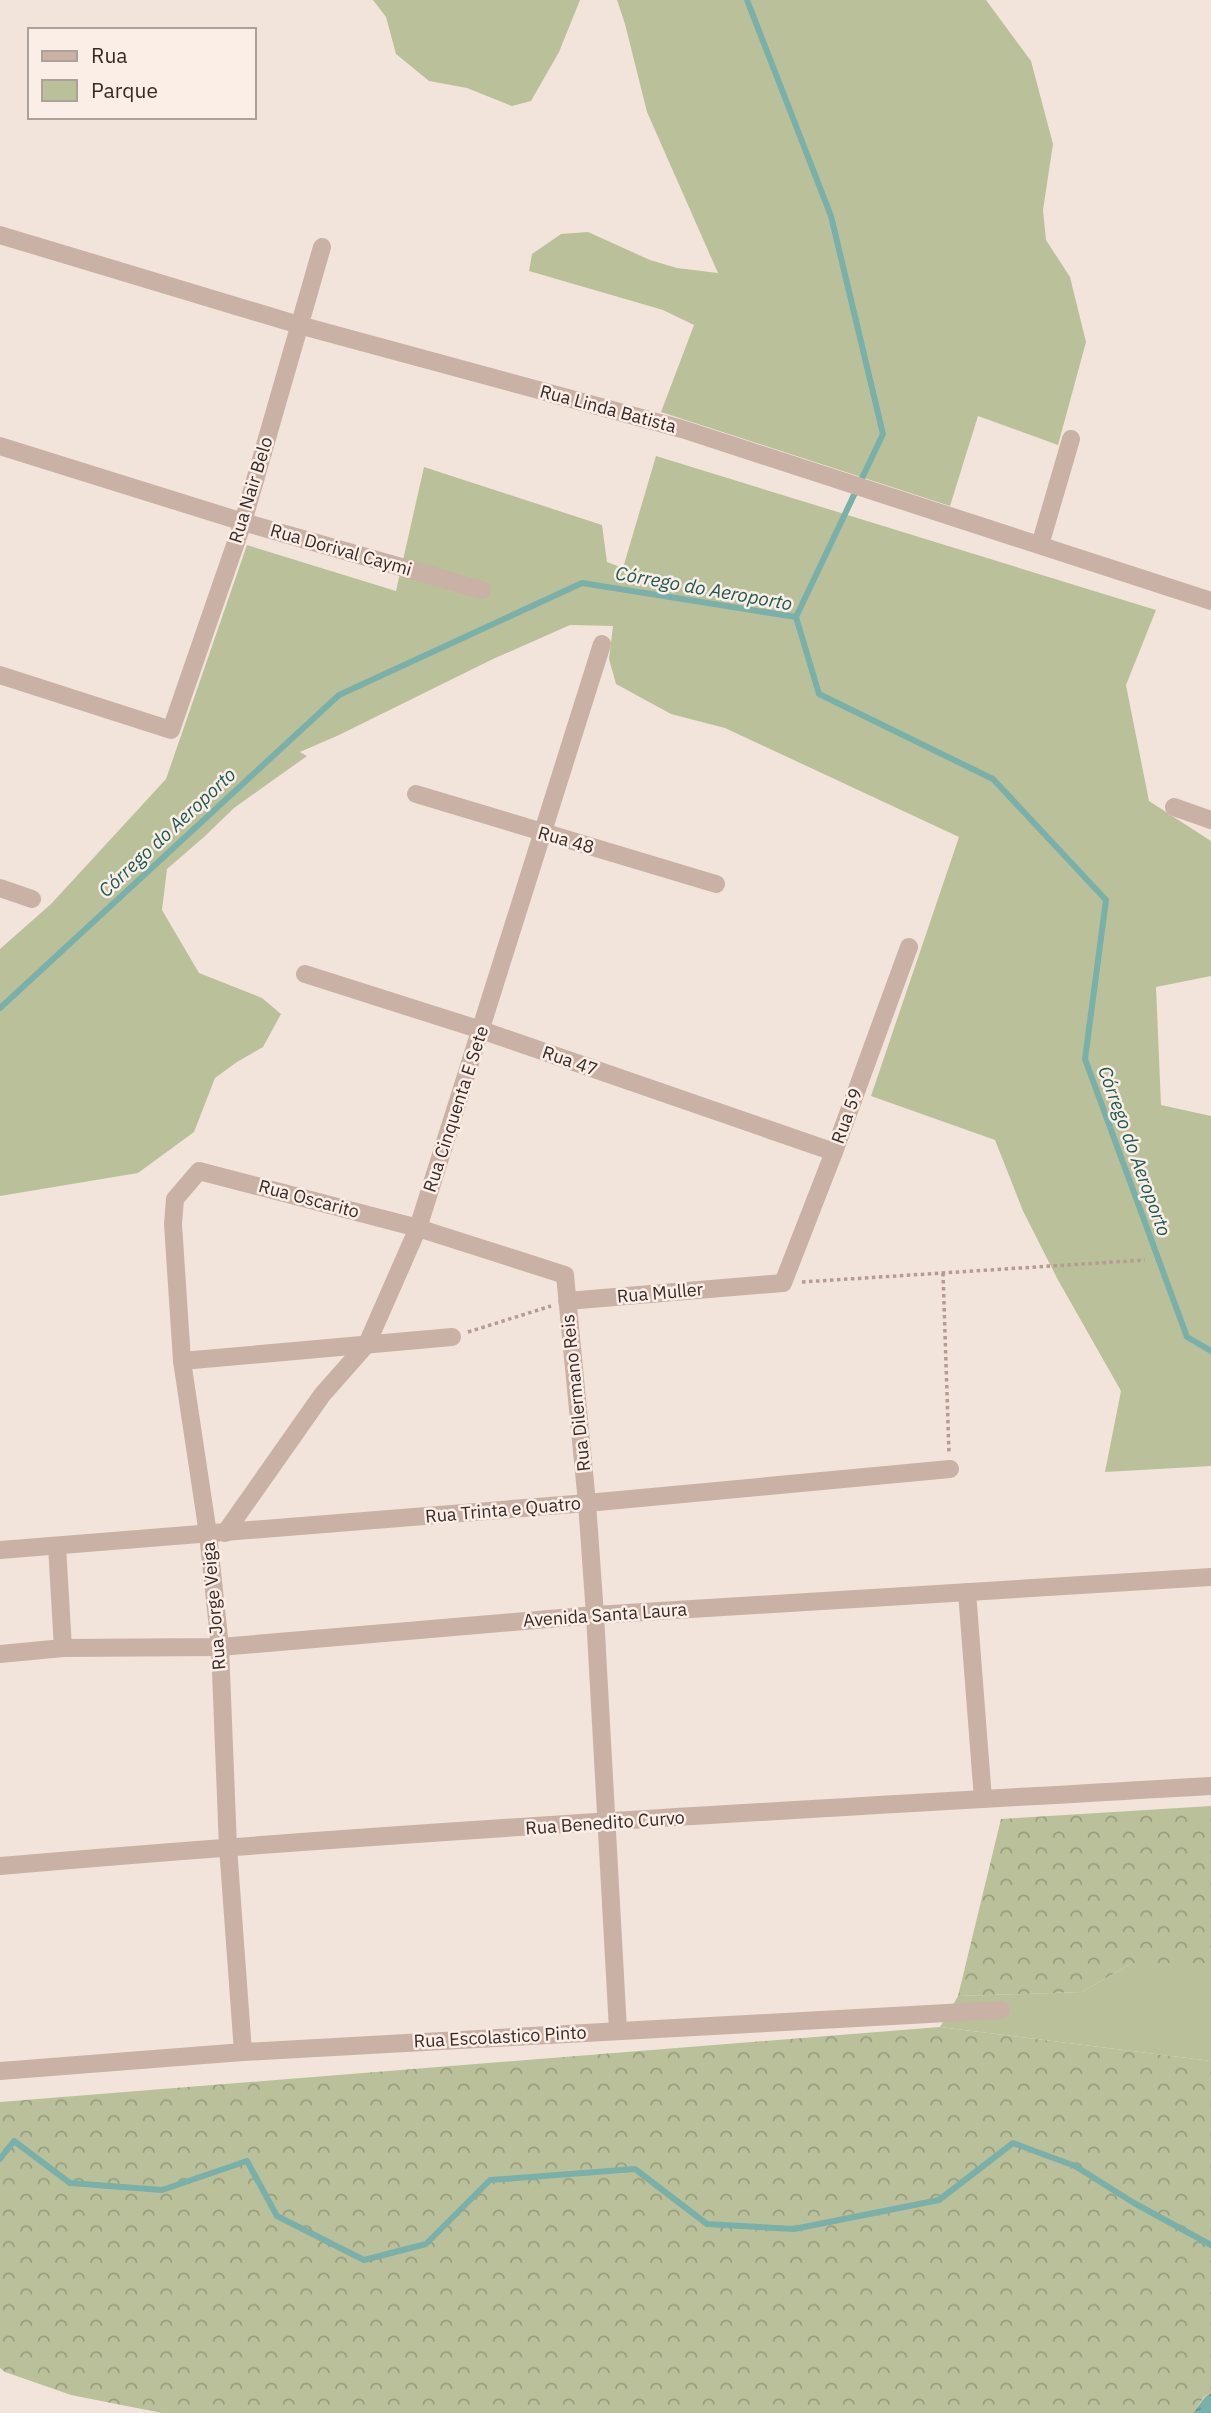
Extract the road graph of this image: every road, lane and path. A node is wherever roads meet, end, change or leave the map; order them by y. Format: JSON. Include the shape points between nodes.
{"nodes":[{"id":1,"x":0,"y":235,"type":"edge"},
{"id":2,"x":322,"y":247,"type":"dead end"},
{"id":3,"x":299,"y":325,"type":"junction"},
{"id":4,"x":1072,"y":439,"type":"dead end"},
{"id":5,"x":0,"y":446,"type":"edge"},
{"id":6,"x":243,"y":522,"type":"junction"},
{"id":7,"x":1040,"y":545,"type":"junction"},
{"id":8,"x":482,"y":590,"type":"dead end"},
{"id":9,"x":1211,"y":601,"type":"edge"},
{"id":10,"x":602,"y":644,"type":"dead end"},
{"id":11,"x":0,"y":675,"type":"edge"},
{"id":12,"x":416,"y":794,"type":"dead end"},
{"id":13,"x":1174,"y":807,"type":"dead end"},
{"id":14,"x":1211,"y":820,"type":"edge"},
{"id":15,"x":542,"y":833,"type":"junction"},
{"id":16,"x":716,"y":884,"type":"dead end"},
{"id":17,"x":0,"y":888,"type":"edge"},
{"id":18,"x":32,"y":899,"type":"dead end"},
{"id":19,"x":908,"y":947,"type":"dead end"},
{"id":20,"x":305,"y":974,"type":"dead end"},
{"id":21,"x":481,"y":1030,"type":"junction"},
{"id":22,"x":834,"y":1152,"type":"junction"},
{"id":23,"x":199,"y":1171,"type":"joint"},
{"id":24,"x":418,"y":1228,"type":"junction"},
{"id":25,"x":1145,"y":1260,"type":"dead end"},
{"id":26,"x":943,"y":1273,"type":"junction"},
{"id":27,"x":783,"y":1283,"type":"junction"},
{"id":28,"x":567,"y":1301,"type":"junction"},
{"id":29,"x":453,"y":1337,"type":"joint"},
{"id":30,"x":367,"y":1344,"type":"junction"},
{"id":31,"x":182,"y":1362,"type":"junction"},
{"id":32,"x":950,"y":1469,"type":"joint"},
{"id":33,"x":587,"y":1503,"type":"junction"},
{"id":34,"x":216,"y":1534,"type":"junction"},
{"id":35,"x":57,"y":1546,"type":"junction"},
{"id":36,"x":0,"y":1550,"type":"edge"},
{"id":37,"x":1211,"y":1577,"type":"edge"},
{"id":38,"x":967,"y":1592,"type":"junction"},
{"id":39,"x":595,"y":1615,"type":"junction"},
{"id":40,"x":220,"y":1647,"type":"junction"},
{"id":41,"x":63,"y":1648,"type":"junction"},
{"id":42,"x":0,"y":1654,"type":"edge"},
{"id":43,"x":1211,"y":1786,"type":"edge"},
{"id":44,"x":984,"y":1799,"type":"junction"},
{"id":45,"x":605,"y":1823,"type":"junction"},
{"id":46,"x":228,"y":1847,"type":"junction"},
{"id":47,"x":0,"y":1866,"type":"edge"},
{"id":48,"x":1001,"y":2010,"type":"dead end"},
{"id":49,"x":618,"y":2030,"type":"junction"},
{"id":50,"x":243,"y":2052,"type":"junction"},
{"id":51,"x":0,"y":2071,"type":"edge"}],
"edges":[{"from":1,"to":3,"type":"street","name":"Rua Linda Batista"},
{"from":2,"to":3,"type":"street","name":"Rua Nair Belo"},
{"from":3,"to":6,"type":"street","name":"Rua Nair Belo"},
{"from":3,"to":7,"type":"street","name":"Rua Linda Batista","via":[[682,429]]},
{"from":4,"to":7,"type":"street"},
{"from":5,"to":6,"type":"street","name":"Rua Dorival Caymi"},
{"from":6,"to":8,"type":"street","name":"Rua Dorival Caymi"},
{"from":6,"to":11,"type":"street","name":"Rua Nair Belo","via":[[170,730]]},
{"from":7,"to":9,"type":"street","name":"Rua Linda Batista"},
{"from":10,"to":15,"type":"street","name":"Rua Cinquenta E Sete"},
{"from":12,"to":15,"type":"street","name":"Rua 48"},
{"from":13,"to":14,"type":"street"},
{"from":15,"to":16,"type":"street","name":"Rua 48"},
{"from":15,"to":21,"type":"street","name":"Rua Cinquenta E Sete"},
{"from":17,"to":18,"type":"street"},
{"from":19,"to":22,"type":"street","name":"Rua 59"},
{"from":20,"to":21,"type":"street","name":"Rua 47"},
{"from":21,"to":22,"type":"street","name":"Rua 47"},
{"from":21,"to":24,"type":"street","name":"Rua Cinquenta E Sete"},
{"from":22,"to":27,"type":"street","name":"Rua 59"},
{"from":23,"to":24,"type":"street","name":"Rua Oscarito"},
{"from":23,"to":31,"type":"street","name":"Rua Jorge Veiga","via":[[175,1199]]},
{"from":24,"to":28,"type":"street","name":"Rua Oscarito","via":[[565,1275]]},
{"from":24,"to":30,"type":"street","name":"Rua Cinquenta E Sete"},
{"from":25,"to":26,"type":"path"},
{"from":26,"to":27,"type":"path"},
{"from":26,"to":32,"type":"path"},
{"from":27,"to":28,"type":"street","name":"Rua Muller"},
{"from":28,"to":29,"type":"path"},
{"from":28,"to":33,"type":"street","name":"Rua Dilermano Reis"},
{"from":29,"to":30,"type":"street"},
{"from":30,"to":31,"type":"street"},
{"from":30,"to":34,"type":"street","name":"Rua Cinquenta E Sete"},
{"from":31,"to":34,"type":"street","name":"Rua Jorge Veiga"},
{"from":32,"to":33,"type":"street","name":"Rua Trinta e Quatro"},
{"from":33,"to":34,"type":"street","name":"Rua Trinta e Quatro"},
{"from":33,"to":39,"type":"street","name":"Rua Dilermano Reis"},
{"from":34,"to":35,"type":"street","name":"Rua Trinta e Quatro"},
{"from":34,"to":40,"type":"street","name":"Rua Jorge Veiga"},
{"from":35,"to":36,"type":"street","name":"Rua Trinta e Quatro"},
{"from":35,"to":41,"type":"street"},
{"from":37,"to":38,"type":"street","name":"Avenida Santa Laura"},
{"from":38,"to":39,"type":"street","name":"Avenida Santa Laura"},
{"from":38,"to":44,"type":"street"},
{"from":39,"to":40,"type":"street","name":"Avenida Santa Laura"},
{"from":39,"to":45,"type":"street","name":"Rua Dilermano Reis"},
{"from":40,"to":41,"type":"street","name":"Avenida Santa Laura"},
{"from":40,"to":46,"type":"street","name":"Rua Jorge Veiga"},
{"from":41,"to":42,"type":"street","name":"Avenida Santa Laura"},
{"from":43,"to":44,"type":"street","name":"Rua Benedito Curvo"},
{"from":44,"to":45,"type":"street","name":"Rua Benedito Curvo"},
{"from":45,"to":46,"type":"street","name":"Rua Benedito Curvo"},
{"from":45,"to":49,"type":"street","name":"Rua Dilermano Reis"},
{"from":46,"to":47,"type":"street","name":"Rua Benedito Curvo"},
{"from":46,"to":50,"type":"street","name":"Rua Jorge Veiga"},
{"from":48,"to":49,"type":"street","name":"Rua Escolastico Pinto"},
{"from":49,"to":50,"type":"street","name":"Rua Escolastico Pinto"},
{"from":50,"to":51,"type":"street","name":"Rua Escolastico Pinto"}]}
